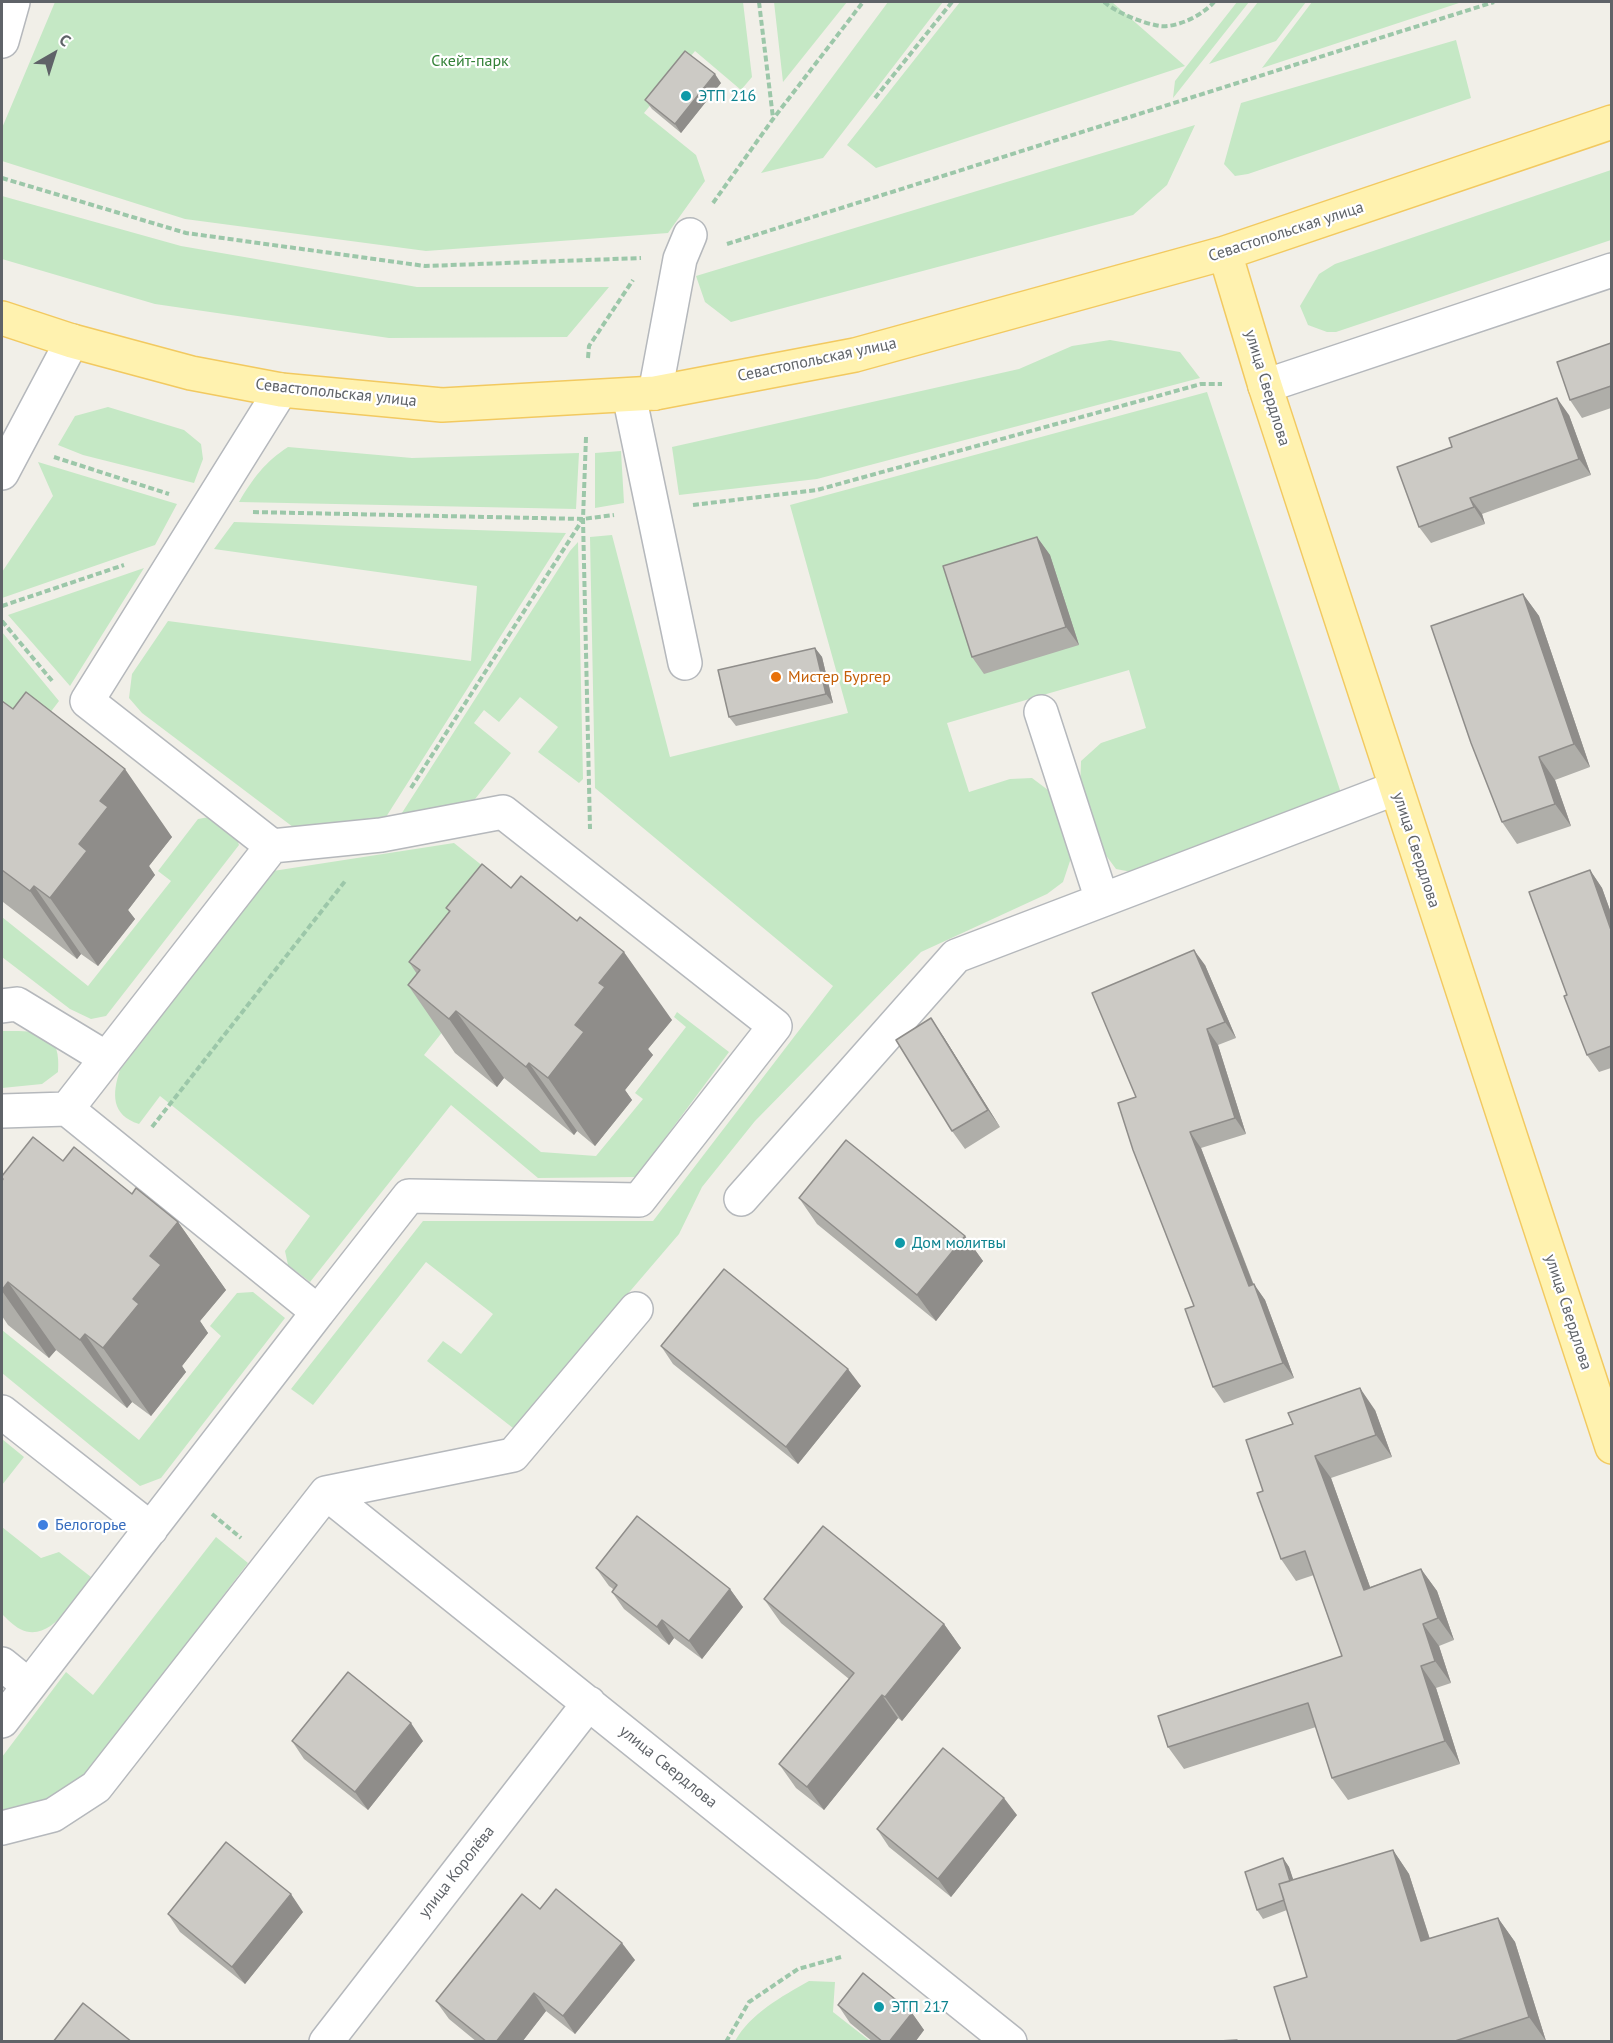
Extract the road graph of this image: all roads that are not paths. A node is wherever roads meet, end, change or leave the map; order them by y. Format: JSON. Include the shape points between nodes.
{"nodes":[{"id":1,"x":13,"y":2,"type":"edge"},
{"id":2,"x":2,"y":41,"type":"edge"},
{"id":3,"x":1611,"y":122,"type":"edge"},
{"id":4,"x":685,"y":247,"type":"road end"},
{"id":5,"x":1225,"y":253,"type":"junction"},
{"id":6,"x":1611,"y":270,"type":"edge"},
{"id":7,"x":2,"y":318,"type":"edge"},
{"id":8,"x":72,"y":340,"type":"junction"},
{"id":9,"x":1265,"y":386,"type":"junction"},
{"id":10,"x":281,"y":390,"type":"junction"},
{"id":11,"x":642,"y":394,"type":"junction"},
{"id":12,"x":2,"y":473,"type":"edge"},
{"id":13,"x":685,"y":663,"type":"dead end"},
{"id":14,"x":1041,"y":712,"type":"dead end"},
{"id":15,"x":1396,"y":788,"type":"junction"},
{"id":16,"x":272,"y":846,"type":"junction"},
{"id":17,"x":1102,"y":900,"type":"junction"},
{"id":18,"x":2,"y":1006,"type":"edge"},
{"id":19,"x":106,"y":1058,"type":"junction"},
{"id":20,"x":67,"y":1109,"type":"junction"},
{"id":21,"x":2,"y":1111,"type":"edge"},
{"id":22,"x":741,"y":1199,"type":"dead end"},
{"id":23,"x":636,"y":1309,"type":"dead end"},
{"id":24,"x":318,"y":1312,"type":"junction"},
{"id":25,"x":2,"y":1412,"type":"edge"},
{"id":26,"x":1611,"y":1447,"type":"edge"},
{"id":27,"x":326,"y":1493,"type":"junction"},
{"id":28,"x":151,"y":1529,"type":"junction"},
{"id":29,"x":2,"y":1664,"type":"edge"},
{"id":30,"x":28,"y":1685,"type":"junction"},
{"id":31,"x":588,"y":1703,"type":"junction"},
{"id":32,"x":2,"y":1721,"type":"edge"},
{"id":33,"x":2,"y":1828,"type":"edge"},
{"id":34,"x":326,"y":2042,"type":"edge"},
{"id":35,"x":1010,"y":2042,"type":"edge"}],
"edges":[{"from":1,"to":2,"type":"street"},
{"from":3,"to":5,"type":"main road","name":"Севастопольская улица"},
{"from":4,"to":11,"type":"street"},
{"from":5,"to":9,"type":"main road","name":"улица Свердлова"},
{"from":5,"to":11,"type":"main road","name":"Севастопольская улица","via":[[855,355]]},
{"from":6,"to":9,"type":"street"},
{"from":7,"to":8,"type":"main road","name":"Севастопольская улица"},
{"from":8,"to":10,"type":"main road","name":"Севастопольская улица","via":[[191,373]]},
{"from":8,"to":12,"type":"street"},
{"from":9,"to":15,"type":"main road","name":"улица Свердлова"},
{"from":10,"to":11,"type":"main road","name":"Севастопольская улица","via":[[442,405]]},
{"from":10,"to":16,"type":"street","via":[[87,701]]},
{"from":11,"to":13,"type":"street"},
{"from":14,"to":17,"type":"street"},
{"from":15,"to":17,"type":"street"},
{"from":15,"to":26,"type":"main road","name":"улица Свердлова"},
{"from":16,"to":19,"type":"street"},
{"from":16,"to":24,"type":"street","via":[[381,835],[503,812],[775,1026],[639,1200],[409,1196]]},
{"from":17,"to":22,"type":"street","via":[[956,956]]},
{"from":18,"to":19,"type":"street","via":[[17,1004]]},
{"from":19,"to":20,"type":"street"},
{"from":20,"to":21,"type":"street"},
{"from":20,"to":24,"type":"street"},
{"from":23,"to":27,"type":"street","via":[[513,1455]]},
{"from":24,"to":28,"type":"street"},
{"from":25,"to":28,"type":"street"},
{"from":27,"to":31,"type":"street","name":"улица Свердлова"},
{"from":27,"to":33,"type":"street","via":[[96,1787],[53,1815]]},
{"from":28,"to":30,"type":"street"},
{"from":29,"to":30,"type":"street"},
{"from":30,"to":32,"type":"street"},
{"from":31,"to":34,"type":"street","name":"улица Королёва"},
{"from":31,"to":35,"type":"street","name":"улица Свердлова"}]}
